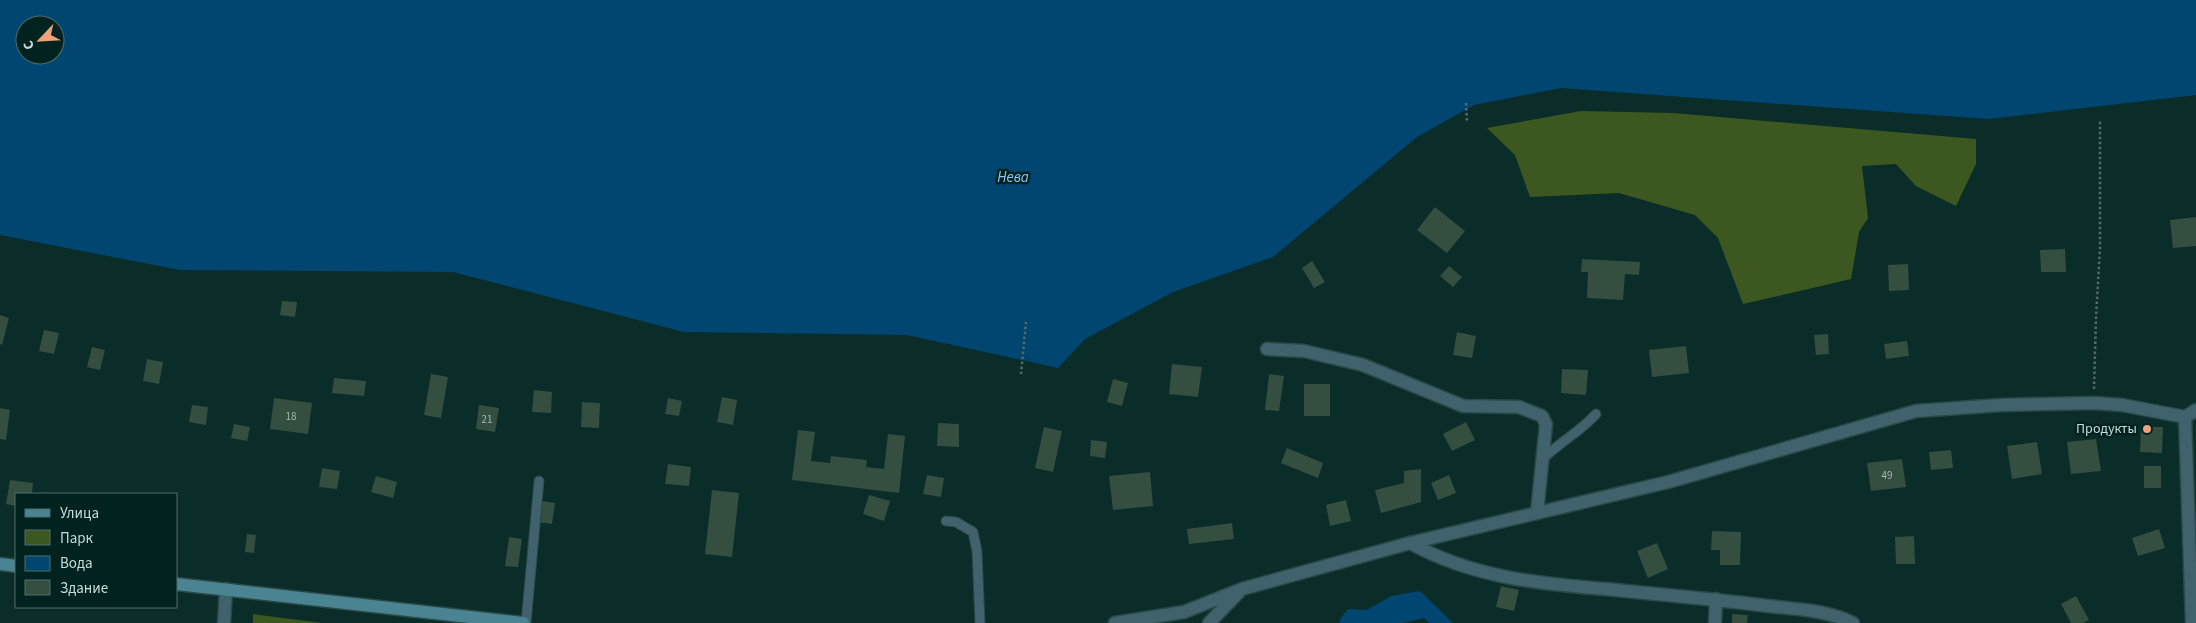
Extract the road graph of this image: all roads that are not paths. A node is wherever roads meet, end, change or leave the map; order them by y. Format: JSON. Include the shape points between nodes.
{"nodes":[{"id":1,"x":1267,"y":349,"type":"dead end"},
{"id":2,"x":2196,"y":410,"type":"edge"},
{"id":3,"x":1596,"y":414,"type":"dead end"},
{"id":4,"x":2185,"y":417,"type":"junction"},
{"id":5,"x":1542,"y":460,"type":"junction"},
{"id":6,"x":539,"y":481,"type":"dead end"},
{"id":7,"x":1537,"y":512,"type":"junction"},
{"id":8,"x":946,"y":521,"type":"dead end"},
{"id":9,"x":1410,"y":543,"type":"junction"},
{"id":10,"x":0,"y":564,"type":"edge"},
{"id":11,"x":15,"y":566,"type":"edge"},
{"id":12,"x":178,"y":584,"type":"edge"},
{"id":13,"x":226,"y":589,"type":"junction"},
{"id":14,"x":1242,"y":589,"type":"junction"},
{"id":15,"x":1716,"y":599,"type":"junction"},
{"id":16,"x":224,"y":623,"type":"edge"},
{"id":17,"x":524,"y":623,"type":"edge"},
{"id":18,"x":980,"y":623,"type":"edge"},
{"id":19,"x":1115,"y":623,"type":"edge"},
{"id":20,"x":1210,"y":623,"type":"edge"},
{"id":21,"x":1715,"y":623,"type":"edge"},
{"id":22,"x":1853,"y":623,"type":"edge"},
{"id":23,"x":2192,"y":623,"type":"edge"}],
"edges":[{"from":1,"to":5,"type":"street","via":[[1304,350],[1363,365],[1464,406],[1519,407],[1542,416],[1546,424]]},
{"from":2,"to":4,"type":"street"},
{"from":3,"to":5,"type":"lane","via":[[1584,428],[1556,445]]},
{"from":4,"to":7,"type":"street","via":[[2094,403],[1916,411],[1668,482]]},
{"from":4,"to":23,"type":"street"},
{"from":5,"to":7,"type":"street"},
{"from":6,"to":17,"type":"lane"},
{"from":7,"to":9,"type":"street"},
{"from":8,"to":18,"type":"lane","via":[[956,522],[973,532]]},
{"from":9,"to":14,"type":"street"},
{"from":9,"to":15,"type":"street","via":[[1436,558],[1475,571],[1544,584]]},
{"from":10,"to":11,"type":"street"},
{"from":12,"to":13,"type":"street"},
{"from":13,"to":16,"type":"street"},
{"from":13,"to":17,"type":"street"},
{"from":14,"to":19,"type":"street","via":[[1184,612]]},
{"from":14,"to":20,"type":"street"},
{"from":15,"to":21,"type":"street"},
{"from":15,"to":22,"type":"street","via":[[1823,613]]}]}
